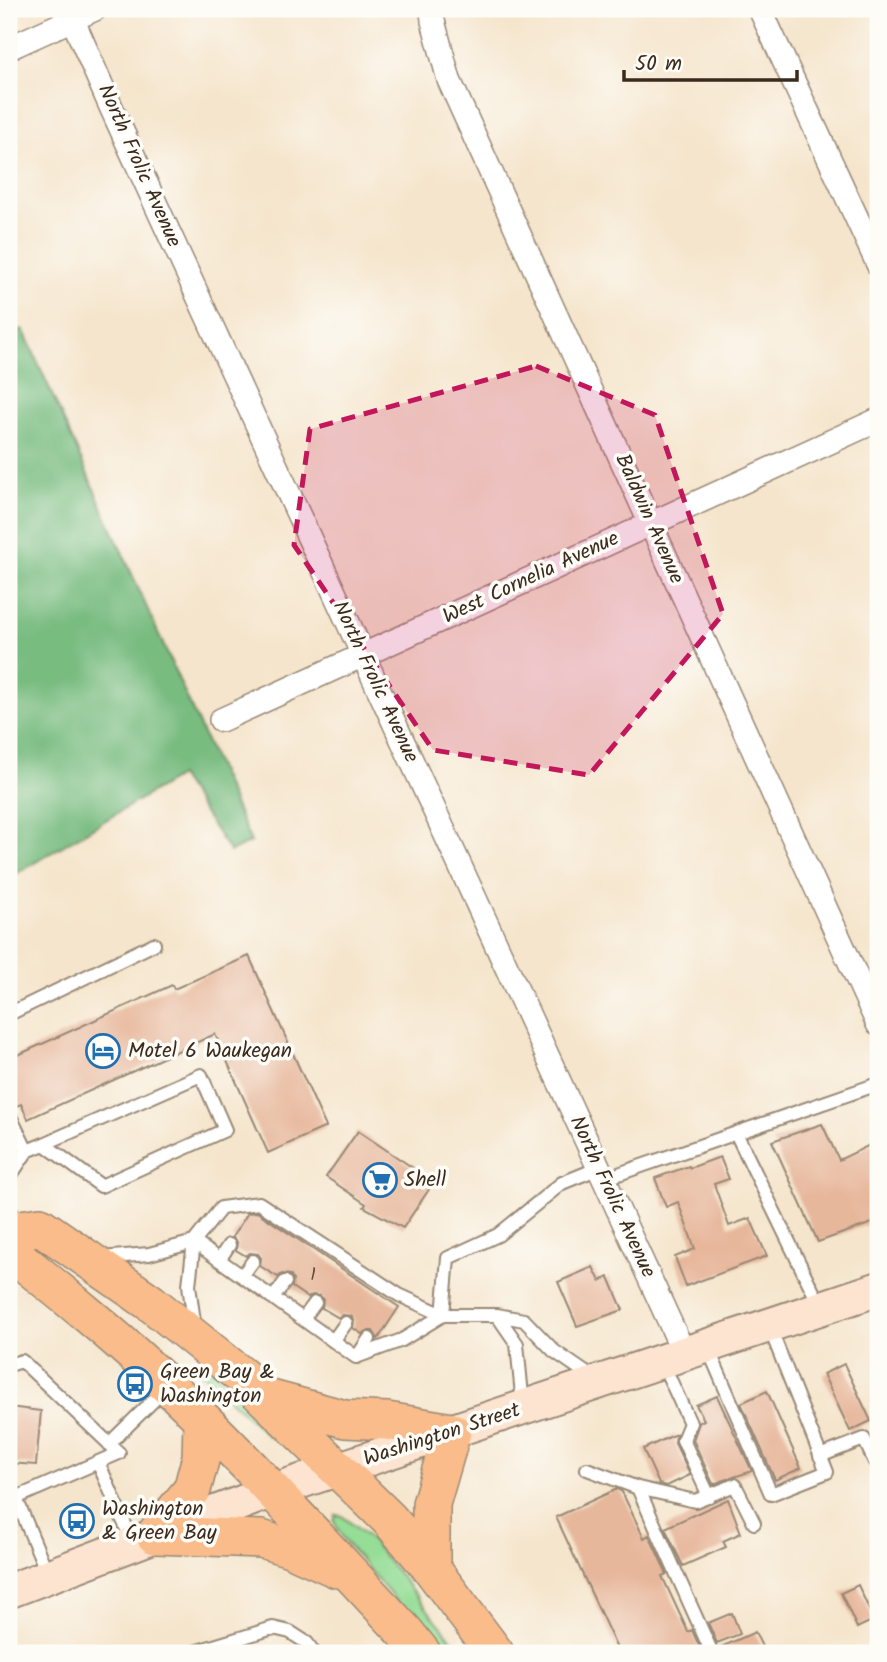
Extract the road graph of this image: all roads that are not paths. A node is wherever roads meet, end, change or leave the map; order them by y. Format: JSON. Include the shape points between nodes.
{"nodes":[{"id":1,"x":94,"y":9,"type":"edge"},
{"id":2,"x":432,"y":9,"type":"edge"},
{"id":3,"x":760,"y":9,"type":"edge"},
{"id":4,"x":71,"y":14,"type":"edge"},
{"id":5,"x":9,"y":48,"type":"edge"},
{"id":6,"x":878,"y":264,"type":"edge"},
{"id":7,"x":878,"y":419,"type":"edge"},
{"id":8,"x":651,"y":523,"type":"junction"},
{"id":9,"x":363,"y":655,"type":"junction"},
{"id":10,"x":221,"y":720,"type":"dead end"},
{"id":11,"x":154,"y":944,"type":"dead end"},
{"id":12,"x":9,"y":1014,"type":"edge"},
{"id":13,"x":878,"y":1024,"type":"edge"},
{"id":14,"x":878,"y":1084,"type":"edge"},
{"id":15,"x":9,"y":1114,"type":"edge"},
{"id":16,"x":736,"y":1133,"type":"junction"},
{"id":17,"x":44,"y":1144,"type":"junction"},
{"id":18,"x":27,"y":1152,"type":"junction"},
{"id":19,"x":601,"y":1173,"type":"junction"},
{"id":20,"x":9,"y":1178,"type":"edge"},
{"id":21,"x":11,"y":1228,"type":"edge"},
{"id":22,"x":194,"y":1242,"type":"junction"},
{"id":23,"x":229,"y":1245,"type":"dead end"},
{"id":24,"x":88,"y":1259,"type":"junction"},
{"id":25,"x":219,"y":1260,"type":"junction"},
{"id":26,"x":253,"y":1261,"type":"dead end"},
{"id":27,"x":242,"y":1276,"type":"junction"},
{"id":28,"x":285,"y":1282,"type":"dead end"},
{"id":29,"x":878,"y":1289,"type":"edge"},
{"id":30,"x":273,"y":1298,"type":"junction"},
{"id":31,"x":315,"y":1303,"type":"dead end"},
{"id":32,"x":821,"y":1308,"type":"junction"},
{"id":33,"x":443,"y":1315,"type":"junction"},
{"id":34,"x":497,"y":1315,"type":"junction"},
{"id":35,"x":303,"y":1319,"type":"junction"},
{"id":36,"x":346,"y":1323,"type":"dead end"},
{"id":37,"x":769,"y":1326,"type":"junction"},
{"id":38,"x":196,"y":1337,"type":"junction"},
{"id":39,"x":369,"y":1339,"type":"dead end"},
{"id":40,"x":333,"y":1341,"type":"junction"},
{"id":41,"x":684,"y":1354,"type":"junction"},
{"id":42,"x":356,"y":1357,"type":"junction"},
{"id":43,"x":9,"y":1365,"type":"edge"},
{"id":44,"x":599,"y":1382,"type":"junction"},
{"id":45,"x":167,"y":1386,"type":"junction"},
{"id":46,"x":262,"y":1396,"type":"junction"},
{"id":47,"x":523,"y":1408,"type":"junction"},
{"id":48,"x":202,"y":1420,"type":"junction"},
{"id":49,"x":452,"y":1432,"type":"junction"},
{"id":50,"x":109,"y":1444,"type":"junction"},
{"id":51,"x":820,"y":1456,"type":"junction"},
{"id":52,"x":874,"y":1461,"type":"dead end"},
{"id":53,"x":98,"y":1462,"type":"junction"},
{"id":54,"x":587,"y":1469,"type":"dead end"},
{"id":55,"x":337,"y":1470,"type":"junction"},
{"id":56,"x":638,"y":1488,"type":"junction"},
{"id":57,"x":272,"y":1491,"type":"junction"},
{"id":58,"x":709,"y":1496,"type":"junction"},
{"id":59,"x":12,"y":1500,"type":"edge"},
{"id":60,"x":754,"y":1523,"type":"dead end"},
{"id":61,"x":144,"y":1540,"type":"junction"},
{"id":62,"x":430,"y":1568,"type":"junction"},
{"id":63,"x":48,"y":1575,"type":"junction"},
{"id":64,"x":352,"y":1576,"type":"junction"},
{"id":65,"x":9,"y":1591,"type":"edge"},
{"id":66,"x":413,"y":1646,"type":"edge"},
{"id":67,"x":191,"y":1653,"type":"edge"},
{"id":68,"x":314,"y":1653,"type":"edge"},
{"id":69,"x":495,"y":1653,"type":"edge"},
{"id":70,"x":712,"y":1653,"type":"edge"}],
"edges":[{"from":1,"to":4,"type":"street"},
{"from":2,"to":8,"type":"street","name":"Baldwin Avenue","via":[[449,80]]},
{"from":3,"to":6,"type":"street"},
{"from":4,"to":5,"type":"street"},
{"from":4,"to":9,"type":"street","name":"North Frolic Avenue"},
{"from":7,"to":8,"type":"street","name":"West Cornelia Avenue"},
{"from":8,"to":9,"type":"street","name":"West Cornelia Avenue"},
{"from":8,"to":13,"type":"street","name":"Baldwin Avenue"},
{"from":9,"to":10,"type":"street","name":"West Cornelia Avenue"},
{"from":9,"to":19,"type":"street","name":"North Frolic Avenue"},
{"from":11,"to":12,"type":"lane"},
{"from":14,"to":16,"type":"lane"},
{"from":15,"to":18,"type":"lane"},
{"from":16,"to":19,"type":"lane"},
{"from":16,"to":32,"type":"lane"},
{"from":17,"to":17,"type":"lane","via":[[201,1075],[225,1130],[101,1186]]},
{"from":17,"to":18,"type":"lane"},
{"from":18,"to":20,"type":"lane"},
{"from":19,"to":33,"type":"lane","via":[[562,1183],[498,1235],[448,1258]]},
{"from":19,"to":41,"type":"street","name":"North Frolic Avenue"},
{"from":21,"to":24,"type":"main road","via":[[40,1226]]},
{"from":21,"to":45,"type":"main road","via":[[17,1257]]},
{"from":22,"to":24,"type":"lane","via":[[149,1254]]},
{"from":22,"to":25,"type":"lane"},
{"from":22,"to":33,"type":"lane","via":[[221,1208],[256,1206],[396,1299]]},
{"from":22,"to":38,"type":"lane","via":[[190,1285]]},
{"from":23,"to":25,"type":"lane"},
{"from":24,"to":38,"type":"main road"},
{"from":25,"to":27,"type":"lane"},
{"from":26,"to":27,"type":"lane"},
{"from":27,"to":30,"type":"lane"},
{"from":28,"to":30,"type":"lane"},
{"from":29,"to":32,"type":"main road","name":"Washington Street"},
{"from":30,"to":35,"type":"lane"},
{"from":31,"to":35,"type":"lane"},
{"from":32,"to":37,"type":"main road","name":"Washington Street"},
{"from":33,"to":34,"type":"lane"},
{"from":33,"to":42,"type":"lane","via":[[402,1340]]},
{"from":34,"to":44,"type":"lane","via":[[524,1320],[554,1351]]},
{"from":34,"to":47,"type":"lane","via":[[517,1344]]},
{"from":35,"to":40,"type":"lane"},
{"from":36,"to":40,"type":"lane"},
{"from":37,"to":41,"type":"main road","name":"Washington Street"},
{"from":37,"to":51,"type":"lane"},
{"from":38,"to":46,"type":"main road"},
{"from":39,"to":42,"type":"lane"},
{"from":40,"to":42,"type":"lane"},
{"from":41,"to":44,"type":"main road","name":"Washington Street"},
{"from":41,"to":51,"type":"lane","via":[[771,1494],[827,1472]]},
{"from":41,"to":58,"type":"lane","via":[[690,1423],[683,1440]]},
{"from":43,"to":50,"type":"lane","via":[[22,1361]]},
{"from":44,"to":47,"type":"main road","name":"Washington Street"},
{"from":45,"to":48,"type":"main road"},
{"from":45,"to":50,"type":"lane"},
{"from":46,"to":49,"type":"main road","via":[[345,1419]]},
{"from":46,"to":55,"type":"main road"},
{"from":47,"to":49,"type":"main road","name":"Washington Street"},
{"from":48,"to":57,"type":"main road"},
{"from":48,"to":61,"type":"main road","via":[[201,1457],[192,1490]]},
{"from":49,"to":55,"type":"main road","name":"Washington Street"},
{"from":49,"to":62,"type":"main road","via":[[431,1504]]},
{"from":50,"to":53,"type":"lane","via":[[119,1453]]},
{"from":51,"to":52,"type":"lane","via":[[864,1439]]},
{"from":53,"to":59,"type":"lane"},
{"from":53,"to":61,"type":"lane"},
{"from":54,"to":56,"type":"lane"},
{"from":55,"to":57,"type":"main road","name":"Washington Street"},
{"from":55,"to":62,"type":"main road"},
{"from":56,"to":58,"type":"lane","via":[[695,1501]]},
{"from":56,"to":70,"type":"lane"},
{"from":57,"to":61,"type":"main road","name":"Washington Street"},
{"from":57,"to":64,"type":"main road"},
{"from":58,"to":60,"type":"lane","via":[[735,1485]]},
{"from":59,"to":63,"type":"lane"},
{"from":61,"to":63,"type":"main road","name":"Washington Street"},
{"from":61,"to":64,"type":"main road","via":[[261,1539]]},
{"from":62,"to":69,"type":"main road"},
{"from":63,"to":65,"type":"main road","name":"Washington Street"},
{"from":64,"to":66,"type":"main road"},
{"from":67,"to":68,"type":"lane","via":[[273,1628],[290,1632]]}]}
